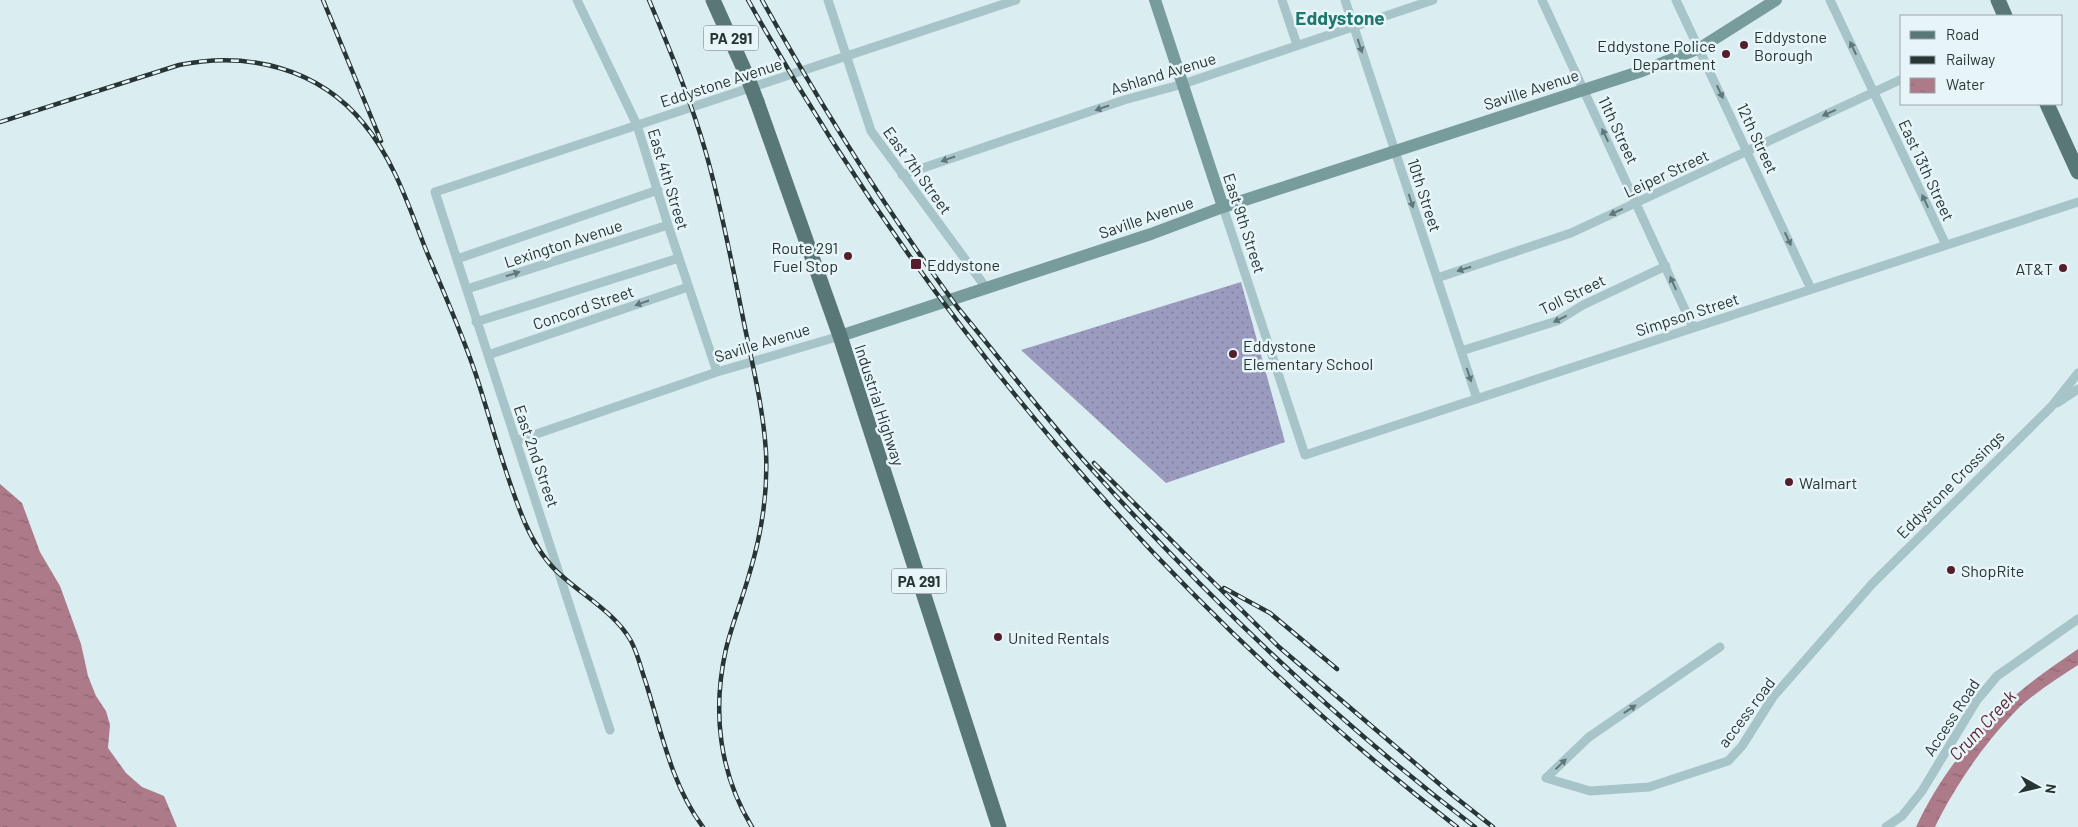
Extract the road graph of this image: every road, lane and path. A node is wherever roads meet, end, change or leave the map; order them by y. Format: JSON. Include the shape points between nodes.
{"nodes":[{"id":1,"x":578,"y":0,"type":"edge"},
{"id":2,"x":713,"y":0,"type":"edge"},
{"id":3,"x":828,"y":0,"type":"edge"},
{"id":4,"x":1155,"y":0,"type":"edge"},
{"id":5,"x":1282,"y":0,"type":"edge"},
{"id":6,"x":1345,"y":0,"type":"edge"},
{"id":7,"x":1542,"y":0,"type":"edge"},
{"id":8,"x":1676,"y":0,"type":"edge"},
{"id":9,"x":1776,"y":0,"type":"edge"},
{"id":10,"x":1830,"y":0,"type":"edge"},
{"id":11,"x":1998,"y":0,"type":"edge"},
{"id":12,"x":1009,"y":1,"type":"edge"},
{"id":13,"x":1429,"y":1,"type":"edge"},
{"id":14,"x":2006,"y":15,"type":"edge"},
{"id":15,"x":1354,"y":27,"type":"junction"},
{"id":16,"x":1297,"y":45,"type":"junction"},
{"id":17,"x":1700,"y":48,"type":"junction"},
{"id":18,"x":848,"y":56,"type":"junction"},
{"id":19,"x":1900,"y":80,"type":"edge"},
{"id":20,"x":1182,"y":84,"type":"junction"},
{"id":21,"x":1584,"y":89,"type":"junction"},
{"id":22,"x":1873,"y":93,"type":"junction"},
{"id":23,"x":2047,"y":105,"type":"edge"},
{"id":24,"x":637,"y":125,"type":"junction"},
{"id":25,"x":1395,"y":151,"type":"junction"},
{"id":26,"x":1747,"y":152,"type":"junction"},
{"id":27,"x":2078,"y":172,"type":"edge"},
{"id":28,"x":902,"y":175,"type":"junction"},
{"id":29,"x":658,"y":190,"type":"junction"},
{"id":30,"x":435,"y":192,"type":"joint"},
{"id":31,"x":2078,"y":202,"type":"edge"},
{"id":32,"x":1637,"y":203,"type":"junction"},
{"id":33,"x":1223,"y":207,"type":"junction"},
{"id":34,"x":668,"y":225,"type":"junction"},
{"id":35,"x":1946,"y":245,"type":"junction"},
{"id":36,"x":678,"y":258,"type":"junction"},
{"id":37,"x":457,"y":259,"type":"junction"},
{"id":38,"x":1666,"y":266,"type":"junction"},
{"id":39,"x":1437,"y":278,"type":"junction"},
{"id":40,"x":688,"y":287,"type":"junction"},
{"id":41,"x":467,"y":289,"type":"junction"},
{"id":42,"x":986,"y":289,"type":"junction"},
{"id":43,"x":1811,"y":289,"type":"junction"},
{"id":44,"x":476,"y":322,"type":"junction"},
{"id":45,"x":1693,"y":327,"type":"junction"},
{"id":46,"x":840,"y":336,"type":"junction"},
{"id":47,"x":1461,"y":351,"type":"junction"},
{"id":48,"x":488,"y":355,"type":"junction"},
{"id":49,"x":717,"y":372,"type":"junction"},
{"id":50,"x":2078,"y":373,"type":"edge"},
{"id":51,"x":2078,"y":389,"type":"edge"},
{"id":52,"x":1477,"y":399,"type":"junction"},
{"id":53,"x":2051,"y":407,"type":"junction"},
{"id":54,"x":516,"y":440,"type":"junction"},
{"id":55,"x":1305,"y":456,"type":"joint"},
{"id":56,"x":1872,"y":584,"type":"joint"},
{"id":57,"x":2078,"y":619,"type":"edge"},
{"id":58,"x":1720,"y":647,"type":"dead end"},
{"id":59,"x":610,"y":730,"type":"dead end"},
{"id":60,"x":999,"y":827,"type":"edge"},
{"id":61,"x":1886,"y":827,"type":"edge"}],
"edges":[{"from":1,"to":24,"type":"street","name":"East 4th Street"},
{"from":2,"to":46,"type":"main road","name":"Industrial Highway","number":"PA 291","bridge":true,"via":[[757,102]]},
{"from":3,"to":18,"type":"street","name":"East 7th Street"},
{"from":4,"to":20,"type":"street","name":"East 9th Street"},
{"from":5,"to":16,"type":"street"},
{"from":6,"to":15,"type":"street","name":"10th Street"},
{"from":7,"to":21,"type":"street","name":"11th Street"},
{"from":8,"to":17,"type":"street","name":"12th Street"},
{"from":9,"to":17,"type":"street","name":"Saville Avenue"},
{"from":22,"to":10,"type":"street","name":"East 13th Street","one_way":true},
{"from":11,"to":14,"type":"main road"},
{"from":12,"to":18,"type":"street","name":"Eddystone Avenue"},
{"from":13,"to":15,"type":"street","name":"Ashland Avenue"},
{"from":15,"to":16,"type":"street","name":"Ashland Avenue"},
{"from":15,"to":25,"type":"street","name":"10th Street","one_way":true},
{"from":16,"to":20,"type":"street","name":"Ashland Avenue"},
{"from":17,"to":21,"type":"street","name":"Saville Avenue"},
{"from":17,"to":26,"type":"street","name":"12th Street","one_way":true},
{"from":18,"to":24,"type":"street","name":"Eddystone Avenue"},
{"from":18,"to":28,"type":"street","name":"East 7th Street","via":[[871,131]]},
{"from":19,"to":22,"type":"street","name":"Leiper Street"},
{"from":20,"to":28,"type":"street","name":"Ashland Avenue","one_way":true,"via":[[1124,100]]},
{"from":20,"to":33,"type":"street","name":"East 9th Street"},
{"from":21,"to":25,"type":"street","name":"Saville Avenue"},
{"from":32,"to":21,"type":"street","name":"11th Street","one_way":true},
{"from":22,"to":26,"type":"street","name":"Leiper Street","one_way":true},
{"from":35,"to":22,"type":"street","name":"East 13th Street","one_way":true},
{"from":23,"to":27,"type":"main road"},
{"from":24,"to":29,"type":"street","name":"East 4th Street"},
{"from":24,"to":30,"type":"street","name":"Eddystone Avenue"},
{"from":25,"to":33,"type":"street","name":"Saville Avenue"},
{"from":25,"to":39,"type":"street","name":"10th Street","one_way":true},
{"from":26,"to":32,"type":"street","name":"Leiper Street"},
{"from":26,"to":43,"type":"street","name":"12th Street","one_way":true},
{"from":28,"to":42,"type":"street","name":"East 7th Street"},
{"from":29,"to":34,"type":"street","name":"East 4th Street"},
{"from":29,"to":37,"type":"street"},
{"from":30,"to":37,"type":"street","name":"East 2nd Street"},
{"from":31,"to":35,"type":"street","name":"Simpson Street"},
{"from":32,"to":38,"type":"street","name":"11th Street"},
{"from":32,"to":39,"type":"street","name":"Leiper Street","one_way":true,"via":[[1571,234]]},
{"from":33,"to":42,"type":"street","name":"Saville Avenue"},
{"from":33,"to":55,"type":"street","name":"East 9th Street"},
{"from":34,"to":36,"type":"street","name":"East 4th Street"},
{"from":41,"to":34,"type":"street","name":"Lexington Avenue","one_way":true},
{"from":35,"to":43,"type":"street","name":"Simpson Street"},
{"from":36,"to":40,"type":"street","name":"East 4th Street"},
{"from":36,"to":44,"type":"street"},
{"from":37,"to":41,"type":"street","name":"East 2nd Street"},
{"from":45,"to":38,"type":"street","name":"11th Street","one_way":true},
{"from":38,"to":47,"type":"street","name":"Toll Street","one_way":true,"via":[[1583,305],[1557,321]]},
{"from":39,"to":47,"type":"street","name":"10th Street"},
{"from":40,"to":48,"type":"street","name":"Concord Street","one_way":true},
{"from":40,"to":49,"type":"street","name":"East 4th Street"},
{"from":41,"to":44,"type":"street","name":"East 2nd Street"},
{"from":42,"to":46,"type":"street","name":"Saville Avenue"},
{"from":43,"to":45,"type":"street","name":"Simpson Street"},
{"from":44,"to":48,"type":"street","name":"East 2nd Street"},
{"from":45,"to":52,"type":"street","name":"Simpson Street"},
{"from":46,"to":49,"type":"street","name":"Saville Avenue"},
{"from":46,"to":60,"type":"main road","name":"Industrial Highway","number":"PA 291"},
{"from":47,"to":52,"type":"street","name":"10th Street","one_way":true},
{"from":48,"to":54,"type":"street","name":"East 2nd Street"},
{"from":49,"to":54,"type":"street","name":"Saville Avenue"},
{"from":50,"to":53,"type":"street","name":"Eddystone Crossings"},
{"from":51,"to":53,"type":"street","name":"Eddystone Crossings"},
{"from":52,"to":55,"type":"street","name":"Simpson Street"},
{"from":53,"to":56,"type":"street","name":"Eddystone Crossings"},
{"from":54,"to":59,"type":"street","name":"East 2nd Street"},
{"from":56,"to":58,"type":"street","name":"access road","one_way":true,"via":[[1773,697],[1742,746],[1728,760],[1649,787],[1590,791],[1546,778],[1589,737]]},
{"from":57,"to":61,"type":"street","name":"Access Road","via":[[1997,676],[1977,700],[1922,791],[1902,816]]}]}
